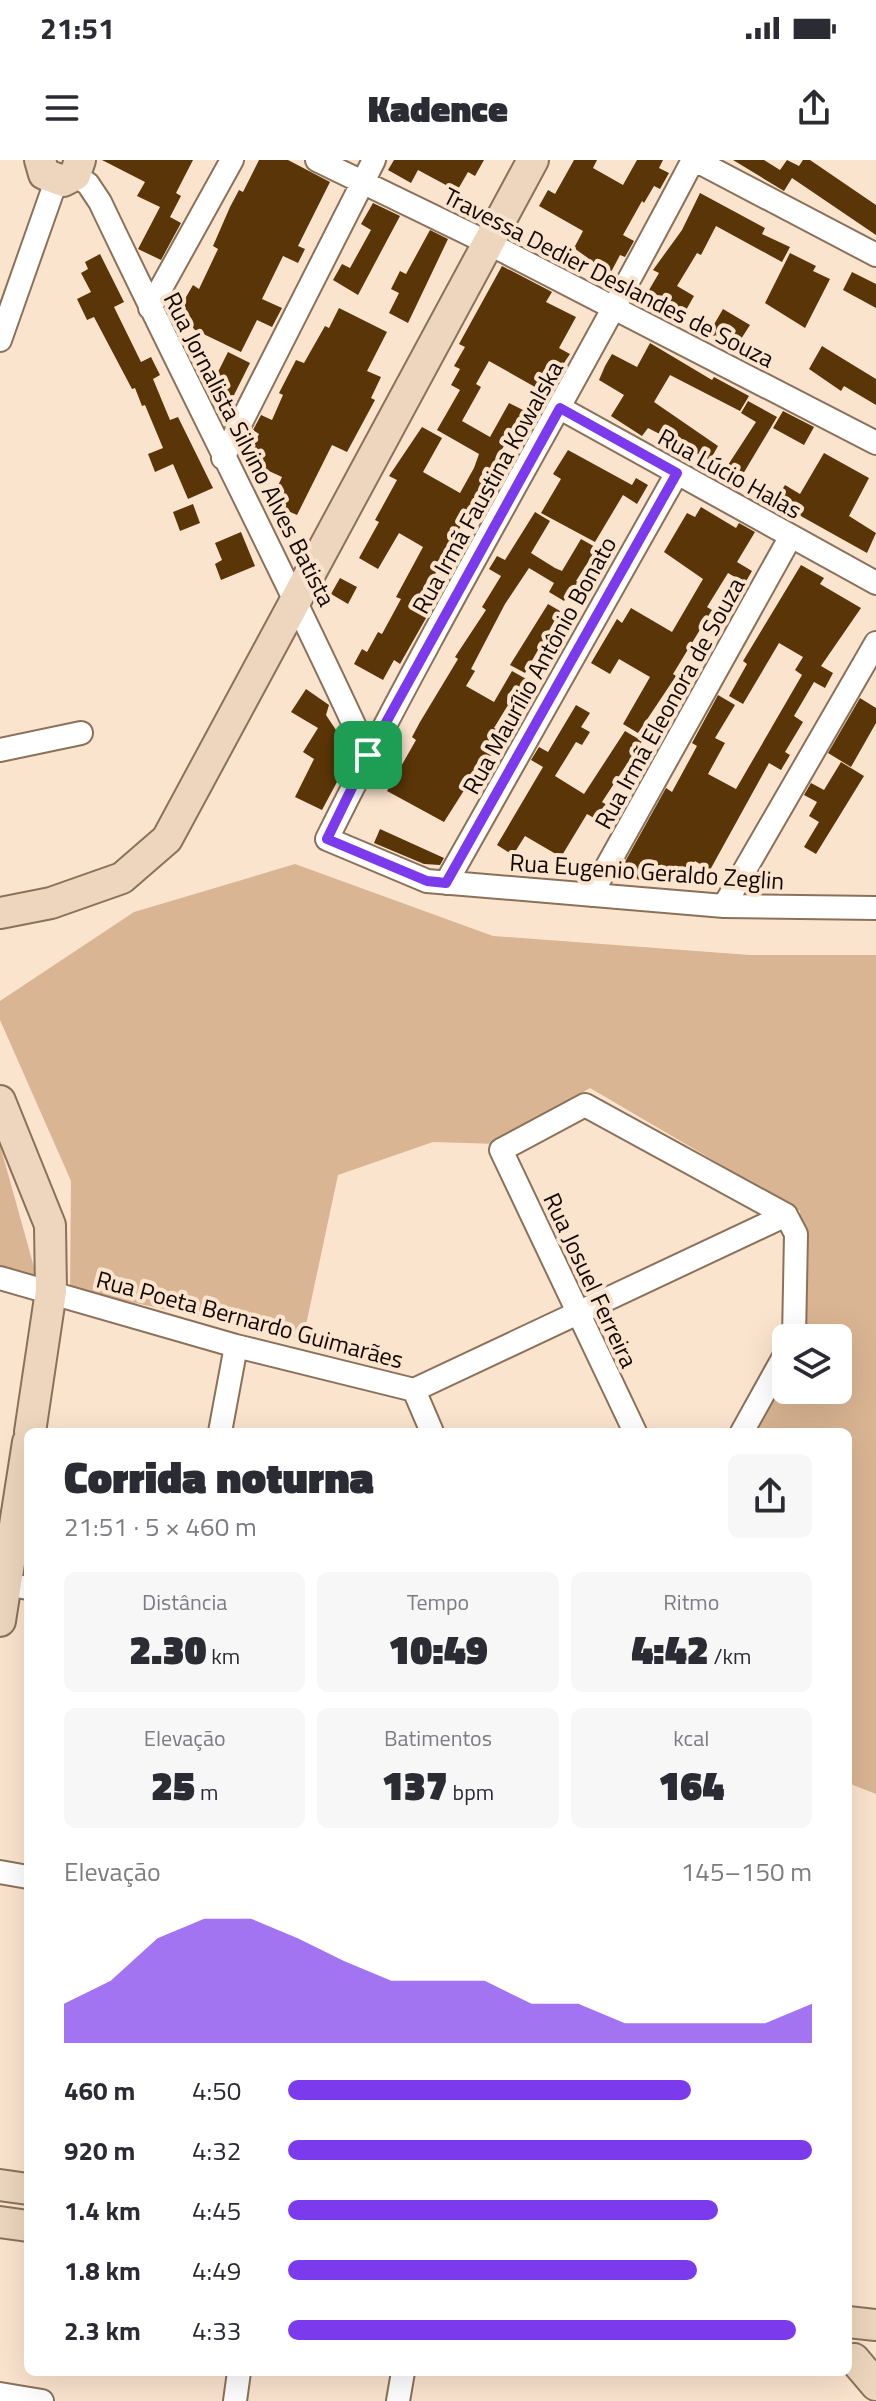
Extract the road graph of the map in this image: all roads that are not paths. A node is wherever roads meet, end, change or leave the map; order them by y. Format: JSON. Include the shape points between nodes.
{"nodes":[{"id":1,"x":232,"y":160,"type":"edge"},
{"id":2,"x":317,"y":160,"type":"edge"},
{"id":3,"x":374,"y":160,"type":"edge"},
{"id":4,"x":533,"y":160,"type":"edge"},
{"id":5,"x":694,"y":160,"type":"edge"},
{"id":6,"x":54,"y":166,"type":"edge"},
{"id":7,"x":363,"y":182,"type":"junction"},
{"id":8,"x":488,"y":243,"type":"junction"},
{"id":9,"x":876,"y":255,"type":"edge"},
{"id":10,"x":150,"y":308,"type":"junction"},
{"id":11,"x":616,"y":308,"type":"junction"},
{"id":12,"x":0,"y":340,"type":"edge"},
{"id":13,"x":560,"y":408,"type":"junction"},
{"id":14,"x":876,"y":443,"type":"edge"},
{"id":15,"x":223,"y":458,"type":"junction"},
{"id":16,"x":677,"y":473,"type":"junction"},
{"id":17,"x":791,"y":536,"type":"junction"},
{"id":18,"x":876,"y":583,"type":"edge"},
{"id":19,"x":297,"y":598,"type":"junction"},
{"id":20,"x":876,"y":643,"type":"edge"},
{"id":21,"x":81,"y":733,"type":"dead end"},
{"id":22,"x":0,"y":750,"type":"edge"},
{"id":23,"x":368,"y":755,"type":"junction"},
{"id":24,"x":327,"y":839,"type":"joint"},
{"id":25,"x":446,"y":883,"type":"junction"},
{"id":26,"x":591,"y":895,"type":"junction"},
{"id":27,"x":724,"y":906,"type":"junction"},
{"id":28,"x":876,"y":908,"type":"edge"},
{"id":29,"x":0,"y":913,"type":"edge"},
{"id":30,"x":0,"y":1101,"type":"edge"},
{"id":31,"x":786,"y":1215,"type":"junction"},
{"id":32,"x":0,"y":1278,"type":"edge"},
{"id":33,"x":51,"y":1291,"type":"junction"},
{"id":34,"x":579,"y":1314,"type":"junction"},
{"id":35,"x":794,"y":1324,"type":"edge"},
{"id":36,"x":236,"y":1346,"type":"junction"},
{"id":37,"x":772,"y":1378,"type":"edge"},
{"id":38,"x":414,"y":1390,"type":"junction"},
{"id":39,"x":31,"y":1428,"type":"edge"},
{"id":40,"x":221,"y":1428,"type":"edge"},
{"id":41,"x":430,"y":1428,"type":"edge"},
{"id":42,"x":633,"y":1428,"type":"edge"},
{"id":43,"x":744,"y":1428,"type":"edge"},
{"id":44,"x":24,"y":1476,"type":"edge"},
{"id":45,"x":11,"y":1585,"type":"edge"},
{"id":46,"x":0,"y":1621,"type":"edge"},
{"id":47,"x":0,"y":1872,"type":"edge"},
{"id":48,"x":24,"y":1876,"type":"edge"},
{"id":49,"x":0,"y":2185,"type":"edge"},
{"id":50,"x":24,"y":2188,"type":"edge"},
{"id":51,"x":0,"y":2222,"type":"edge"},
{"id":52,"x":24,"y":2225,"type":"edge"},
{"id":53,"x":852,"y":2322,"type":"edge"},
{"id":54,"x":876,"y":2325,"type":"edge"},
{"id":55,"x":859,"y":2360,"type":"edge"},
{"id":56,"x":238,"y":2376,"type":"edge"},
{"id":57,"x":402,"y":2376,"type":"edge"},
{"id":58,"x":876,"y":2385,"type":"edge"},
{"id":59,"x":0,"y":2394,"type":"edge"},
{"id":60,"x":42,"y":2401,"type":"edge"},
{"id":61,"x":235,"y":2401,"type":"edge"},
{"id":62,"x":398,"y":2401,"type":"edge"}],
"edges":[{"from":1,"to":10,"type":"street"},
{"from":2,"to":7,"type":"street","name":"Travessa Dedier Deslandes de Souza"},
{"from":3,"to":7,"type":"street"},
{"from":4,"to":8,"type":"street"},
{"from":5,"to":9,"type":"street"},
{"from":5,"to":11,"type":"street","name":"Rua Irmã Faustina Kowalska"},
{"from":6,"to":10,"type":"street","name":"Rua Jornalista Silvino Alves Batista","via":[[88,184]]},
{"from":6,"to":12,"type":"street"},
{"from":7,"to":8,"type":"street","name":"Travessa Dedier Deslandes de Souza"},
{"from":7,"to":15,"type":"street"},
{"from":8,"to":11,"type":"street","name":"Travessa Dedier Deslandes de Souza"},
{"from":8,"to":19,"type":"street"},
{"from":10,"to":15,"type":"street","name":"Rua Jornalista Silvino Alves Batista"},
{"from":11,"to":13,"type":"street","name":"Rua Irmã Faustina Kowalska"},
{"from":11,"to":14,"type":"street","name":"Travessa Dedier Deslandes de Souza"},
{"from":13,"to":16,"type":"street","name":"Rua Lúcio Halas"},
{"from":13,"to":23,"type":"street","name":"Rua Irmã Faustina Kowalska"},
{"from":15,"to":19,"type":"street","name":"Rua Jornalista Silvino Alves Batista"},
{"from":16,"to":17,"type":"street","name":"Rua Lúcio Halas"},
{"from":16,"to":25,"type":"street","name":"Rua Maurílio Antônio Bonato"},
{"from":17,"to":18,"type":"street","name":"Rua Lúcio Halas"},
{"from":17,"to":26,"type":"street","name":"Rua Irmã Eleonora de Souza"},
{"from":19,"to":23,"type":"street","name":"Rua Jornalista Silvino Alves Batista"},
{"from":19,"to":29,"type":"street","via":[[167,839],[122,878],[51,903]]},
{"from":20,"to":27,"type":"street"},
{"from":21,"to":22,"type":"street"},
{"from":23,"to":24,"type":"street","name":"Rua Irmã Faustina Kowalska"},
{"from":24,"to":25,"type":"street","name":"Rua Eugenio Geraldo Zeglin","via":[[427,881]]},
{"from":25,"to":26,"type":"street","name":"Rua Eugenio Geraldo Zeglin"},
{"from":26,"to":27,"type":"street","name":"Rua Eugenio Geraldo Zeglin"},
{"from":27,"to":28,"type":"street","name":"Rua Eugenio Geraldo Zeglin"},
{"from":30,"to":33,"type":"street","via":[[50,1225]]},
{"from":31,"to":34,"type":"street","name":"Rua Poeta Bernardo Guimarães"},
{"from":31,"to":34,"type":"street","name":"Rua Josuel Ferreira","via":[[585,1105],[501,1150]]},
{"from":31,"to":35,"type":"street","via":[[796,1234]]},
{"from":32,"to":33,"type":"street","name":"Rua Poeta Bernardo Guimarães"},
{"from":33,"to":36,"type":"street","name":"Rua Poeta Bernardo Guimarães"},
{"from":33,"to":39,"type":"street"},
{"from":34,"to":38,"type":"street","name":"Rua Poeta Bernardo Guimarães"},
{"from":34,"to":42,"type":"street","name":"Rua Josuel Ferreira"},
{"from":36,"to":38,"type":"street","name":"Rua Poeta Bernardo Guimarães"},
{"from":36,"to":40,"type":"street"},
{"from":37,"to":43,"type":"street"},
{"from":38,"to":41,"type":"street"},
{"from":44,"to":45,"type":"street"},
{"from":45,"to":46,"type":"street"},
{"from":47,"to":48,"type":"street"},
{"from":49,"to":50,"type":"street"},
{"from":51,"to":52,"type":"street"},
{"from":53,"to":54,"type":"street"},
{"from":55,"to":58,"type":"street"},
{"from":56,"to":61,"type":"street"},
{"from":57,"to":62,"type":"street"},
{"from":59,"to":60,"type":"street"}]}
